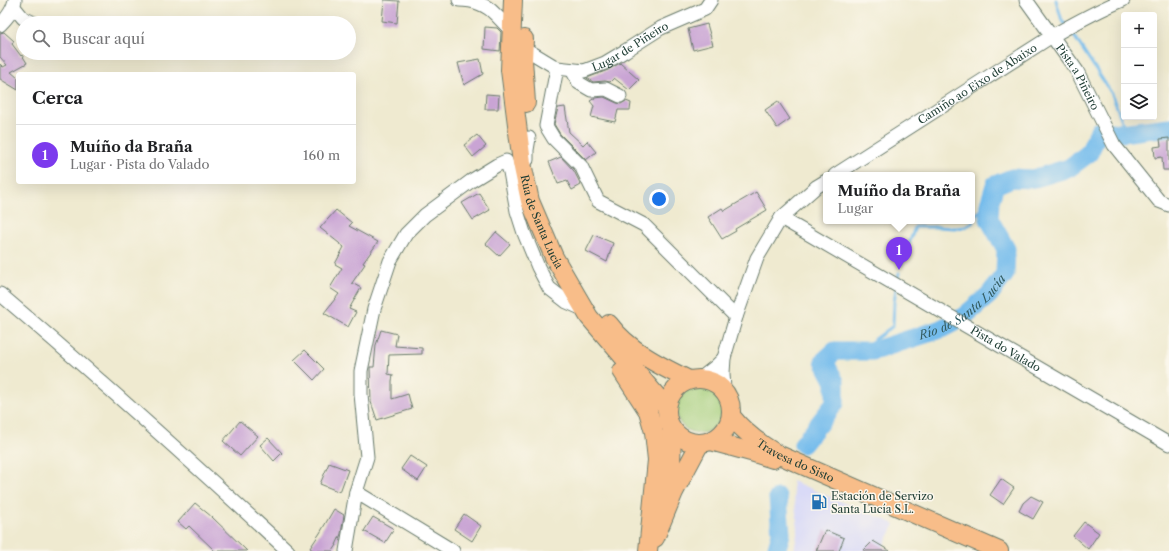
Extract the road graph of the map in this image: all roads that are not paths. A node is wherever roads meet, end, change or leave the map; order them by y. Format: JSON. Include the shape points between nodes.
{"nodes":[{"id":1,"x":459,"y":0,"type":"edge"},
{"id":2,"x":513,"y":0,"type":"edge"},
{"id":3,"x":524,"y":0,"type":"edge"},
{"id":4,"x":711,"y":0,"type":"edge"},
{"id":5,"x":1026,"y":0,"type":"edge"},
{"id":6,"x":1123,"y":0,"type":"edge"},
{"id":7,"x":14,"y":3,"type":"edge"},
{"id":8,"x":22,"y":16,"type":"edge"},
{"id":9,"x":0,"y":25,"type":"edge"},
{"id":10,"x":512,"y":31,"type":"junction"},
{"id":11,"x":1061,"y":31,"type":"junction"},
{"id":12,"x":524,"y":48,"type":"junction"},
{"id":13,"x":556,"y":68,"type":"junction"},
{"id":14,"x":572,"y":70,"type":"junction"},
{"id":15,"x":620,"y":96,"type":"dead end"},
{"id":16,"x":529,"y":138,"type":"junction"},
{"id":17,"x":840,"y":172,"type":"edge"},
{"id":18,"x":823,"y":183,"type":"edge"},
{"id":19,"x":1169,"y":205,"type":"edge"},
{"id":20,"x":781,"y":218,"type":"junction"},
{"id":21,"x":538,"y":268,"type":"junction"},
{"id":22,"x":572,"y":286,"type":"junction"},
{"id":23,"x":554,"y":292,"type":"junction"},
{"id":24,"x":0,"y":294,"type":"edge"},
{"id":25,"x":585,"y":310,"type":"junction"},
{"id":26,"x":736,"y":317,"type":"junction"},
{"id":27,"x":606,"y":329,"type":"junction"},
{"id":28,"x":724,"y":358,"type":"junction"},
{"id":29,"x":695,"y":379,"type":"junction"},
{"id":30,"x":724,"y":390,"type":"junction"},
{"id":31,"x":667,"y":408,"type":"junction"},
{"id":32,"x":732,"y":417,"type":"junction"},
{"id":33,"x":672,"y":429,"type":"junction"},
{"id":34,"x":705,"y":442,"type":"junction"},
{"id":35,"x":1169,"y":444,"type":"edge"},
{"id":36,"x":356,"y":492,"type":"junction"},
{"id":37,"x":658,"y":530,"type":"junction"},
{"id":38,"x":288,"y":551,"type":"edge"},
{"id":39,"x":346,"y":551,"type":"edge"},
{"id":40,"x":453,"y":551,"type":"edge"},
{"id":41,"x":649,"y":551,"type":"edge"},
{"id":42,"x":984,"y":551,"type":"edge"},
{"id":43,"x":999,"y":551,"type":"edge"}],
"edges":[{"from":1,"to":10,"type":"street","via":[[480,3],[495,13]]},
{"from":2,"to":10,"type":"highway","name":"Rúa de Santa Lucía"},
{"from":3,"to":12,"type":"highway","name":"Rúa de Santa Lucía"},
{"from":4,"to":14,"type":"street","name":"Lugar de Piñeiro","via":[[705,9],[661,28],[604,63],[584,70]]},
{"from":5,"to":11,"type":"street","name":"Pista a Piñeiro"},
{"from":6,"to":11,"type":"street","name":"Camiño ao Eixo de Abaixo"},
{"from":7,"to":8,"type":"street"},
{"from":7,"to":9,"type":"street","via":[[8,17]]},
{"from":10,"to":22,"type":"highway","name":"Rúa de Santa Lucía","via":[[510,70],[522,163],[530,201],[554,257]]},
{"from":11,"to":17,"type":"street","name":"Camiño ao Eixo de Abaixo"},
{"from":11,"to":19,"type":"street","name":"Pista a Piñeiro","via":[[1077,71],[1114,145],[1159,200]]},
{"from":12,"to":13,"type":"street","name":"Lugar de Piñeiro"},
{"from":12,"to":16,"type":"highway","name":"Rúa de Santa Lucía"},
{"from":13,"to":14,"type":"street","name":"Lugar de Piñeiro"},
{"from":13,"to":26,"type":"street","via":[[546,126],[554,139],[581,166],[598,201],[644,225]]},
{"from":14,"to":15,"type":"street","via":[[579,83],[591,90],[606,89]]},
{"from":16,"to":22,"type":"street","via":[[527,166],[532,184],[550,238],[571,277]]},
{"from":16,"to":27,"type":"highway","name":"Rúa de Santa Lucía","via":[[532,161],[542,197],[563,253]]},
{"from":18,"to":20,"type":"street"},
{"from":20,"to":26,"type":"street","via":[[757,258]]},
{"from":20,"to":35,"type":"street","name":"Pista do Valado"},
{"from":21,"to":22,"type":"street","via":[[555,281]]},
{"from":21,"to":23,"type":"street"},
{"from":21,"to":36,"type":"street","via":[[524,233],[506,161],[496,164],[471,181],[425,215],[406,234],[390,261],[374,309],[361,371],[367,457]]},
{"from":22,"to":23,"type":"street","via":[[567,293]]},
{"from":22,"to":25,"type":"highway","name":"Rúa de Santa Lucía"},
{"from":22,"to":27,"type":"street","via":[[575,286]]},
{"from":23,"to":25,"type":"street","via":[[567,302]]},
{"from":24,"to":38,"type":"street","via":[[78,360]]},
{"from":25,"to":27,"type":"highway","name":"Rúa de Santa Lucía"},
{"from":26,"to":28,"type":"street"},
{"from":27,"to":29,"type":"highway","name":"Rúa de Santa Lucía","via":[[650,360]]},
{"from":27,"to":31,"type":"highway","name":"Rúa de Santa Lucía"},
{"from":27,"to":41,"type":"highway","via":[[605,347],[648,411],[654,432],[657,460]]},
{"from":28,"to":29,"type":"street"},
{"from":28,"to":30,"type":"street"},
{"from":29,"to":30,"type":"highway","via":[[714,382]]},
{"from":29,"to":31,"type":"highway","via":[[681,384],[674,390]]},
{"from":30,"to":32,"type":"highway","via":[[731,403]]},
{"from":31,"to":33,"type":"highway"},
{"from":32,"to":34,"type":"highway","via":[[720,436]]},
{"from":32,"to":43,"type":"highway","name":"Travesa do Sisto","via":[[757,441],[777,454]]},
{"from":33,"to":34,"type":"highway","via":[[689,442]]},
{"from":33,"to":37,"type":"highway","via":[[671,469]]},
{"from":34,"to":37,"type":"highway","via":[[674,492]]},
{"from":34,"to":42,"type":"highway","name":"Travesa do Sisto","via":[[766,456]]},
{"from":36,"to":39,"type":"street"},
{"from":36,"to":40,"type":"street"},
{"from":37,"to":41,"type":"highway"}]}
